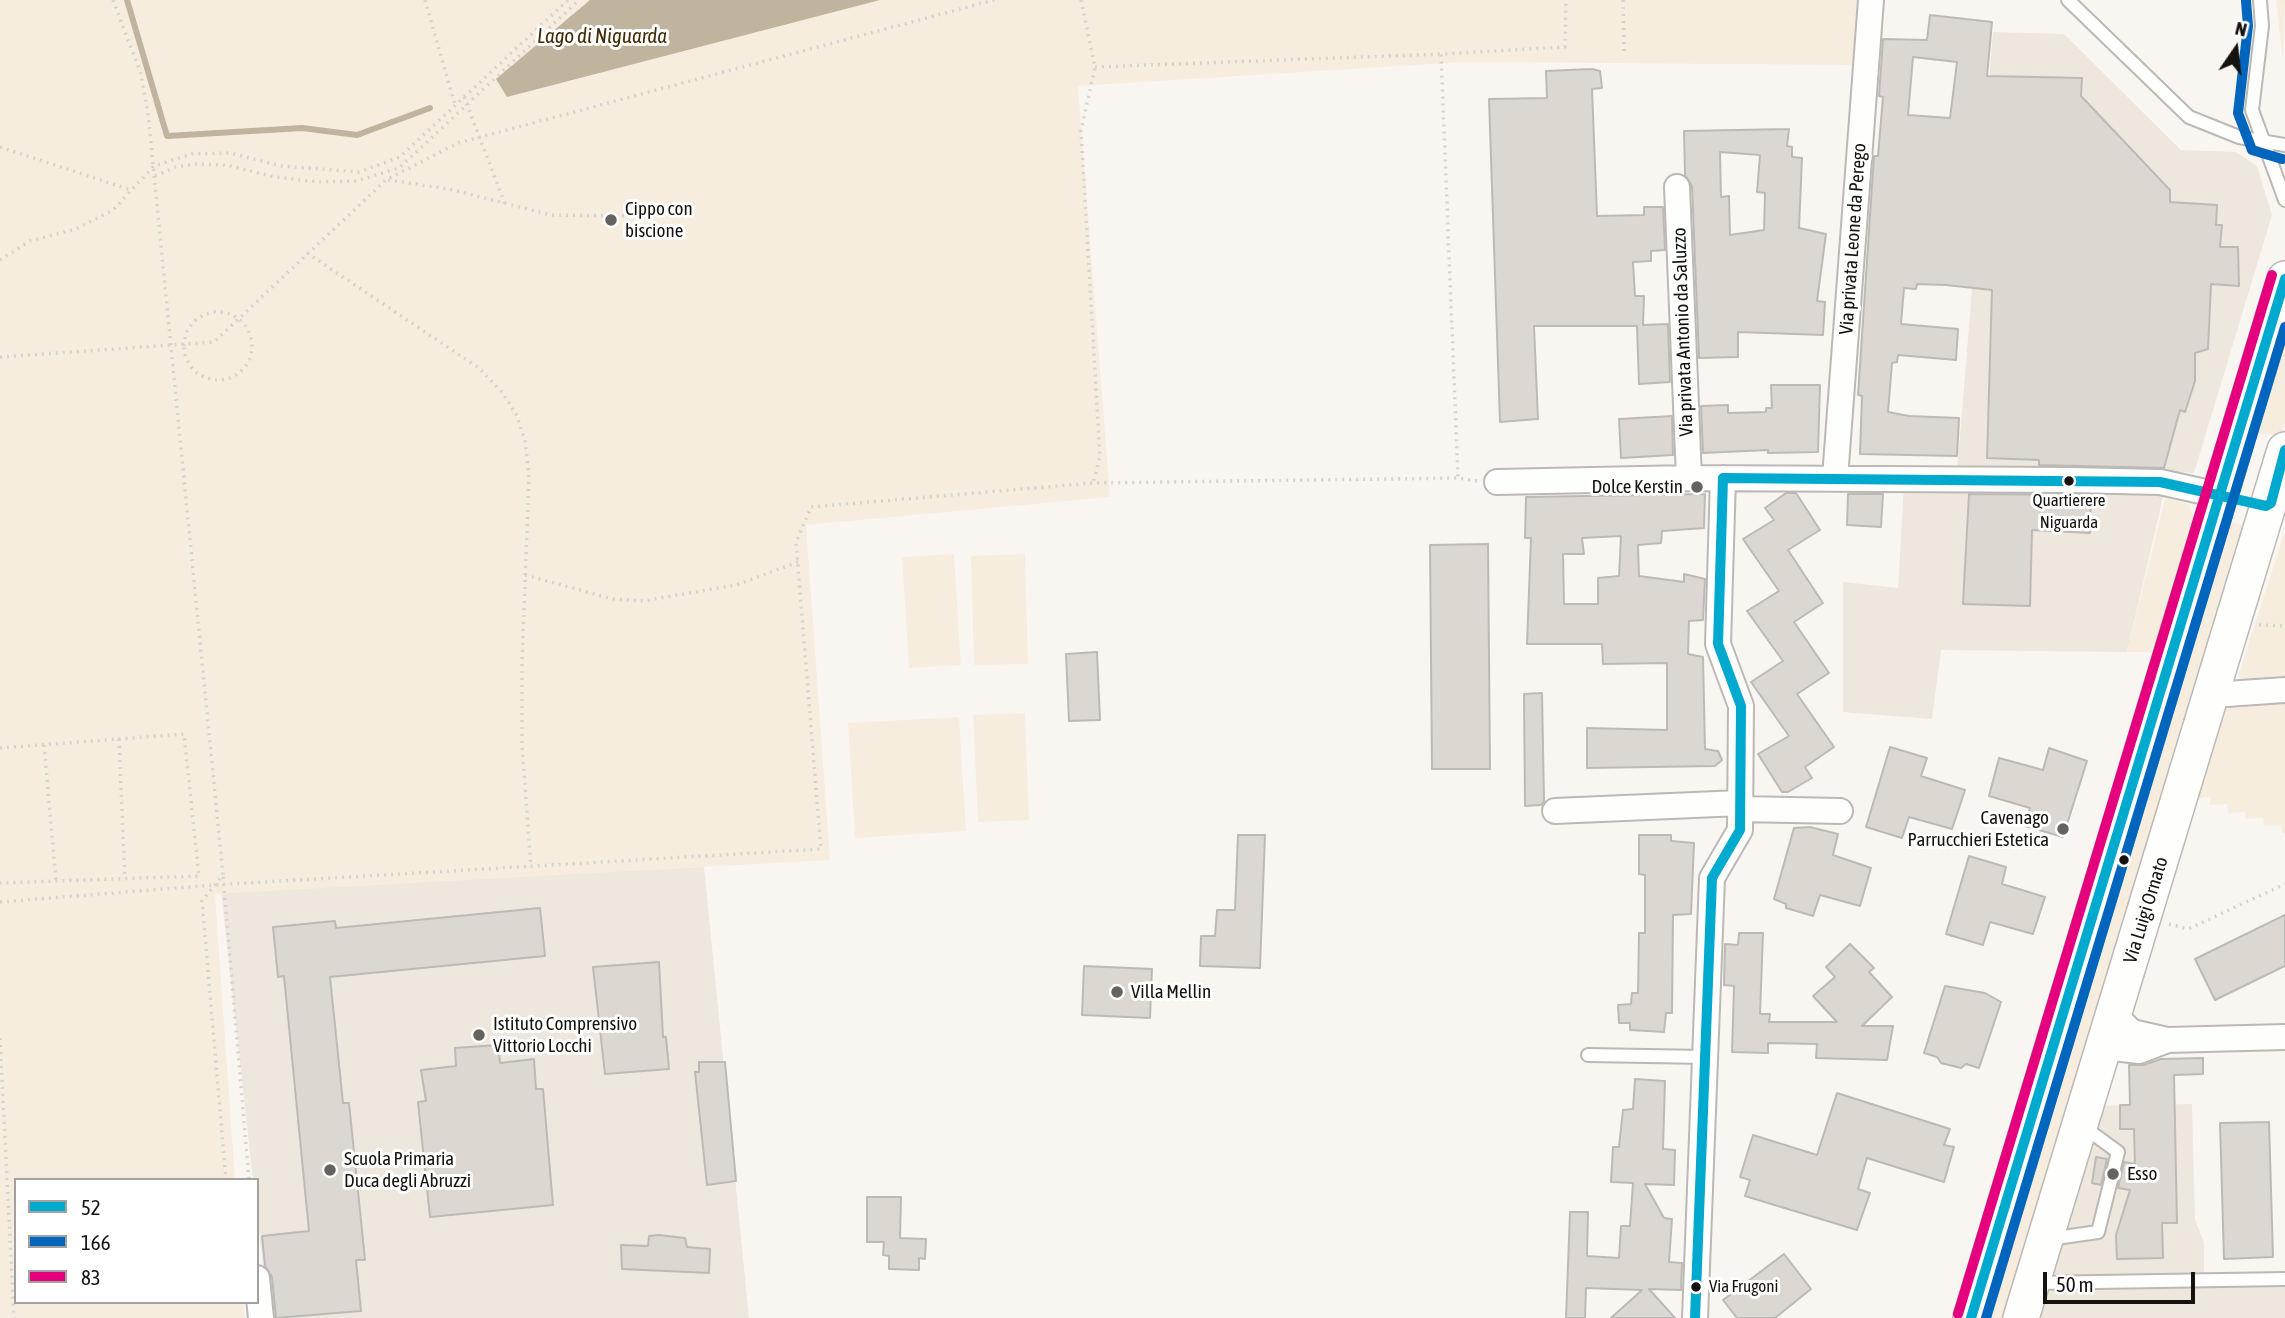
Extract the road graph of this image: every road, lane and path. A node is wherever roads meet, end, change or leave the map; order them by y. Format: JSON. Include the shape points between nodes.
{"nodes":[{"id":1,"x":113,"y":0,"type":"edge"},
{"id":2,"x":425,"y":0,"type":"edge"},
{"id":3,"x":568,"y":0,"type":"edge"},
{"id":4,"x":579,"y":0,"type":"edge"},
{"id":5,"x":994,"y":0,"type":"edge"},
{"id":6,"x":1082,"y":0,"type":"edge"},
{"id":7,"x":1566,"y":0,"type":"edge"},
{"id":8,"x":1623,"y":0,"type":"edge"},
{"id":9,"x":1871,"y":0,"type":"edge"},
{"id":10,"x":2068,"y":0,"type":"edge"},
{"id":11,"x":2260,"y":0,"type":"edge"},
{"id":12,"x":1624,"y":53,"type":"dead end"},
{"id":13,"x":1441,"y":54,"type":"junction"},
{"id":14,"x":1095,"y":67,"type":"junction"},
{"id":15,"x":464,"y":97,"type":"junction"},
{"id":16,"x":468,"y":103,"type":"junction"},
{"id":17,"x":455,"y":105,"type":"junction"},
{"id":18,"x":480,"y":138,"type":"junction"},
{"id":19,"x":2262,"y":140,"type":"junction"},
{"id":20,"x":2285,"y":145,"type":"edge"},
{"id":21,"x":0,"y":147,"type":"edge"},
{"id":22,"x":400,"y":157,"type":"junction"},
{"id":23,"x":154,"y":166,"type":"junction"},
{"id":24,"x":405,"y":166,"type":"junction"},
{"id":25,"x":155,"y":176,"type":"junction"},
{"id":26,"x":386,"y":180,"type":"junction"},
{"id":27,"x":1677,"y":187,"type":"dead end"},
{"id":28,"x":131,"y":190,"type":"junction"},
{"id":29,"x":2285,"y":200,"type":"edge"},
{"id":30,"x":505,"y":204,"type":"junction"},
{"id":31,"x":643,"y":216,"type":"dead end"},
{"id":32,"x":307,"y":253,"type":"junction"},
{"id":33,"x":0,"y":260,"type":"edge"},
{"id":34,"x":2285,"y":279,"type":"edge"},
{"id":35,"x":239,"y":318,"type":"junction"},
{"id":36,"x":183,"y":344,"type":"junction"},
{"id":37,"x":170,"y":345,"type":"junction"},
{"id":38,"x":0,"y":357,"type":"edge"},
{"id":39,"x":2284,"y":459,"type":"edge"},
{"id":40,"x":1458,"y":478,"type":"junction"},
{"id":41,"x":1689,"y":478,"type":"junction"},
{"id":42,"x":1723,"y":478,"type":"junction"},
{"id":43,"x":1835,"y":478,"type":"junction"},
{"id":44,"x":1497,"y":481,"type":"joint"},
{"id":45,"x":2224,"y":481,"type":"junction"},
{"id":46,"x":1093,"y":484,"type":"junction"},
{"id":47,"x":2271,"y":503,"type":"junction"},
{"id":48,"x":798,"y":562,"type":"junction"},
{"id":49,"x":525,"y":575,"type":"junction"},
{"id":50,"x":2253,"y":625,"type":"dead end"},
{"id":51,"x":2285,"y":626,"type":"edge"},
{"id":52,"x":2285,"y":690,"type":"edge"},
{"id":53,"x":2212,"y":695,"type":"junction"},
{"id":54,"x":119,"y":739,"type":"junction"},
{"id":55,"x":44,"y":745,"type":"junction"},
{"id":56,"x":0,"y":748,"type":"edge"},
{"id":57,"x":1741,"y":806,"type":"junction"},
{"id":58,"x":1555,"y":811,"type":"dead end"},
{"id":59,"x":1840,"y":811,"type":"dead end"},
{"id":60,"x":531,"y":867,"type":"junction"},
{"id":61,"x":223,"y":875,"type":"junction"},
{"id":62,"x":125,"y":878,"type":"junction"},
{"id":63,"x":56,"y":881,"type":"junction"},
{"id":64,"x":0,"y":883,"type":"edge"},
{"id":65,"x":2285,"y":884,"type":"edge"},
{"id":66,"x":215,"y":885,"type":"junction"},
{"id":67,"x":223,"y":885,"type":"junction"},
{"id":68,"x":0,"y":902,"type":"edge"},
{"id":69,"x":2167,"y":924,"type":"dead end"},
{"id":70,"x":2109,"y":1031,"type":"junction"},
{"id":71,"x":2285,"y":1037,"type":"edge"},
{"id":72,"x":0,"y":1038,"type":"edge"},
{"id":73,"x":2166,"y":1040,"type":"junction"},
{"id":74,"x":1588,"y":1055,"type":"dead end"},
{"id":75,"x":1706,"y":1057,"type":"junction"},
{"id":76,"x":2081,"y":1125,"type":"junction"},
{"id":77,"x":226,"y":1178,"type":"edge"},
{"id":78,"x":249,"y":1178,"type":"edge"},
{"id":79,"x":2045,"y":1241,"type":"junction"},
{"id":80,"x":2285,"y":1279,"type":"edge"},
{"id":81,"x":2032,"y":1283,"type":"junction"},
{"id":82,"x":259,"y":1298,"type":"edge"},
{"id":83,"x":14,"y":1318,"type":"edge"},
{"id":84,"x":261,"y":1318,"type":"edge"},
{"id":85,"x":1695,"y":1318,"type":"edge"},
{"id":86,"x":1971,"y":1318,"type":"edge"},
{"id":87,"x":2021,"y":1318,"type":"edge"}],
"edges":[{"from":1,"to":23,"type":"path","via":[[141,74]]},
{"from":2,"to":17,"type":"path"},
{"from":3,"to":15,"type":"path"},
{"from":4,"to":16,"type":"path"},
{"from":5,"to":18,"type":"path"},
{"from":6,"to":14,"type":"path"},
{"from":7,"to":13,"type":"path","via":[[1565,47]]},
{"from":8,"to":12,"type":"path"},
{"from":9,"to":43,"type":"street","name":"Via privata Leone da Perego"},
{"from":10,"to":19,"type":"lane","via":[[2189,117],[2239,137]]},
{"from":11,"to":19,"type":"lane","via":[[2262,26],[2252,110]]},
{"from":13,"to":14,"type":"path"},
{"from":13,"to":40,"type":"path"},
{"from":14,"to":46,"type":"path","via":[[1081,131],[1100,457]]},
{"from":15,"to":16,"type":"path"},
{"from":15,"to":17,"type":"path"},
{"from":16,"to":18,"type":"path"},
{"from":16,"to":24,"type":"path"},
{"from":17,"to":22,"type":"path"},
{"from":18,"to":24,"type":"path"},
{"from":18,"to":30,"type":"path"},
{"from":19,"to":20,"type":"lane"},
{"from":19,"to":29,"type":"lane"},
{"from":21,"to":28,"type":"path"},
{"from":22,"to":23,"type":"path","via":[[359,172],[282,166],[230,153],[192,154]]},
{"from":22,"to":24,"type":"path"},
{"from":23,"to":25,"type":"path"},
{"from":23,"to":28,"type":"path"},
{"from":24,"to":25,"type":"path","via":[[357,181],[275,177],[226,164],[176,167]]},
{"from":24,"to":26,"type":"path"},
{"from":25,"to":37,"type":"path"},
{"from":26,"to":30,"type":"path","via":[[449,189]]},
{"from":26,"to":32,"type":"path"},
{"from":27,"to":41,"type":"street","name":"Via privata Antonio da Saluzzo"},
{"from":28,"to":33,"type":"path","via":[[113,210],[76,229],[30,242]]},
{"from":30,"to":31,"type":"path","via":[[551,215]]},
{"from":32,"to":35,"type":"path"},
{"from":32,"to":49,"type":"path","via":[[479,368],[502,392],[525,440],[529,477]]},
{"from":34,"to":45,"type":"main road"},
{"from":35,"to":36,"type":"path","via":[[214,342]]},
{"from":35,"to":36,"type":"path","via":[[218,311],[208,313],[190,325]]},
{"from":35,"to":36,"type":"path","via":[[252,346],[246,367],[237,374],[217,380],[197,373]]},
{"from":36,"to":37,"type":"path"},
{"from":37,"to":38,"type":"path"},
{"from":37,"to":61,"type":"path"},
{"from":39,"to":45,"type":"main road","name":"Via Luigi Ornato","via":[[2246,457]]},
{"from":39,"to":47,"type":"main road","name":"Via Luigi Ornato"},
{"from":40,"to":44,"type":"path"},
{"from":40,"to":46,"type":"path"},
{"from":41,"to":42,"type":"street"},
{"from":41,"to":44,"type":"street"},
{"from":42,"to":43,"type":"street"},
{"from":42,"to":57,"type":"street","via":[[1718,644],[1741,706]]},
{"from":43,"to":45,"type":"street"},
{"from":45,"to":47,"type":"main road","via":[[2255,506]]},
{"from":45,"to":86,"type":"main road"},
{"from":46,"to":48,"type":"path","via":[[811,507],[796,542]]},
{"from":47,"to":53,"type":"main road","name":"Via Luigi Ornato"},
{"from":48,"to":49,"type":"path","via":[[736,585],[643,601],[613,598]]},
{"from":48,"to":60,"type":"path","via":[[821,849]]},
{"from":49,"to":60,"type":"path","via":[[523,745]]},
{"from":50,"to":51,"type":"path"},
{"from":52,"to":53,"type":"street"},
{"from":53,"to":70,"type":"main road","name":"Via Luigi Ornato"},
{"from":54,"to":55,"type":"path"},
{"from":54,"to":62,"type":"path"},
{"from":54,"to":62,"type":"path","via":[[184,734],[199,876]]},
{"from":55,"to":56,"type":"path"},
{"from":55,"to":63,"type":"path"},
{"from":57,"to":58,"type":"street"},
{"from":57,"to":59,"type":"street"},
{"from":57,"to":75,"type":"street","via":[[1740,830],[1712,878]]},
{"from":60,"to":67,"type":"path"},
{"from":61,"to":66,"type":"path"},
{"from":61,"to":67,"type":"path"},
{"from":62,"to":63,"type":"path"},
{"from":63,"to":64,"type":"path"},
{"from":65,"to":69,"type":"path","via":[[2188,929]]},
{"from":66,"to":67,"type":"path"},
{"from":66,"to":68,"type":"path"},
{"from":66,"to":77,"type":"path","via":[[202,901]]},
{"from":67,"to":78,"type":"path"},
{"from":70,"to":73,"type":"street"},
{"from":70,"to":73,"type":"street","via":[[2139,1051]]},
{"from":70,"to":76,"type":"main road","name":"Via Luigi Ornato"},
{"from":71,"to":73,"type":"street"},
{"from":72,"to":83,"type":"path"},
{"from":74,"to":75,"type":"lane"},
{"from":75,"to":85,"type":"street"},
{"from":76,"to":79,"type":"main road","name":"Via Luigi Ornato"},
{"from":76,"to":79,"type":"lane","via":[[2118,1152],[2098,1231]]},
{"from":79,"to":81,"type":"main road","name":"Via Luigi Ornato"},
{"from":80,"to":81,"type":"lane"},
{"from":81,"to":87,"type":"main road","name":"Via Luigi Ornato"},
{"from":82,"to":84,"type":"street"}]}
